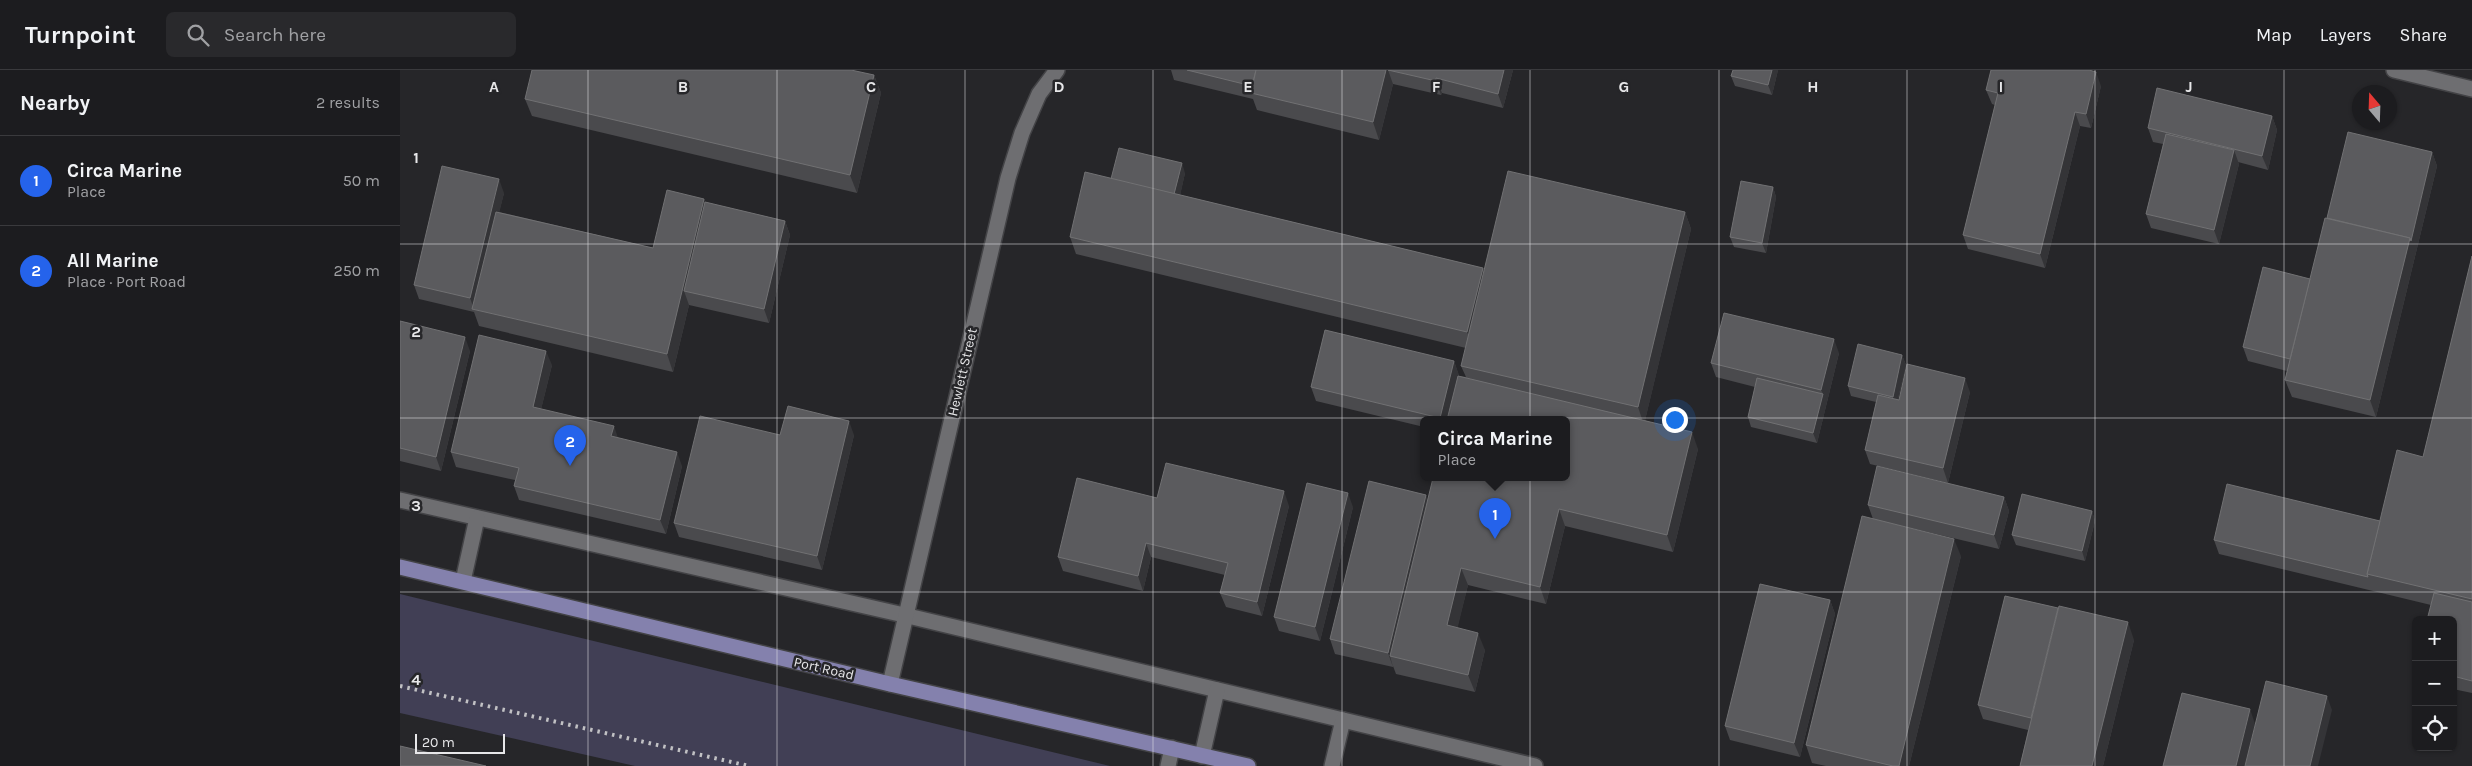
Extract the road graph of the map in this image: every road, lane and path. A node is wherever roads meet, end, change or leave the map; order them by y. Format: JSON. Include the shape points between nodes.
{"nodes":[{"id":1,"x":1057,"y":70,"type":"edge"},
{"id":2,"x":2394,"y":70,"type":"edge"},
{"id":3,"x":2472,"y":89,"type":"edge"},
{"id":4,"x":400,"y":500,"type":"edge"},
{"id":5,"x":477,"y":518,"type":"junction"},
{"id":6,"x":400,"y":566,"type":"edge"},
{"id":7,"x":463,"y":581,"type":"junction"},
{"id":8,"x":904,"y":615,"type":"junction"},
{"id":9,"x":890,"y":684,"type":"junction"},
{"id":10,"x":1217,"y":690,"type":"junction"},
{"id":11,"x":1343,"y":720,"type":"junction"},
{"id":12,"x":1172,"y":748,"type":"junction"},
{"id":13,"x":1202,"y":756,"type":"junction"},
{"id":14,"x":1483,"y":760,"type":"edge"},
{"id":15,"x":1168,"y":766,"type":"edge"},
{"id":16,"x":1248,"y":766,"type":"edge"},
{"id":17,"x":1332,"y":766,"type":"edge"},
{"id":18,"x":1535,"y":766,"type":"edge"}],
"edges":[{"from":1,"to":8,"type":"street","name":"Hewlett Street","via":[[1039,94],[1008,178]]},
{"from":2,"to":3,"type":"street"},
{"from":4,"to":5,"type":"street"},
{"from":5,"to":7,"type":"street"},
{"from":5,"to":8,"type":"street"},
{"from":6,"to":7,"type":"main road","name":"Port Road"},
{"from":7,"to":9,"type":"main road","name":"Port Road"},
{"from":8,"to":9,"type":"street","name":"Hewlett Street"},
{"from":8,"to":10,"type":"street"},
{"from":9,"to":12,"type":"main road","name":"Port Road"},
{"from":10,"to":11,"type":"street"},
{"from":10,"to":13,"type":"street"},
{"from":11,"to":14,"type":"street"},
{"from":11,"to":17,"type":"street"},
{"from":12,"to":13,"type":"main road","name":"Port Road"},
{"from":12,"to":15,"type":"street"},
{"from":13,"to":16,"type":"main road","name":"Port Road"},
{"from":14,"to":18,"type":"street"}]}
